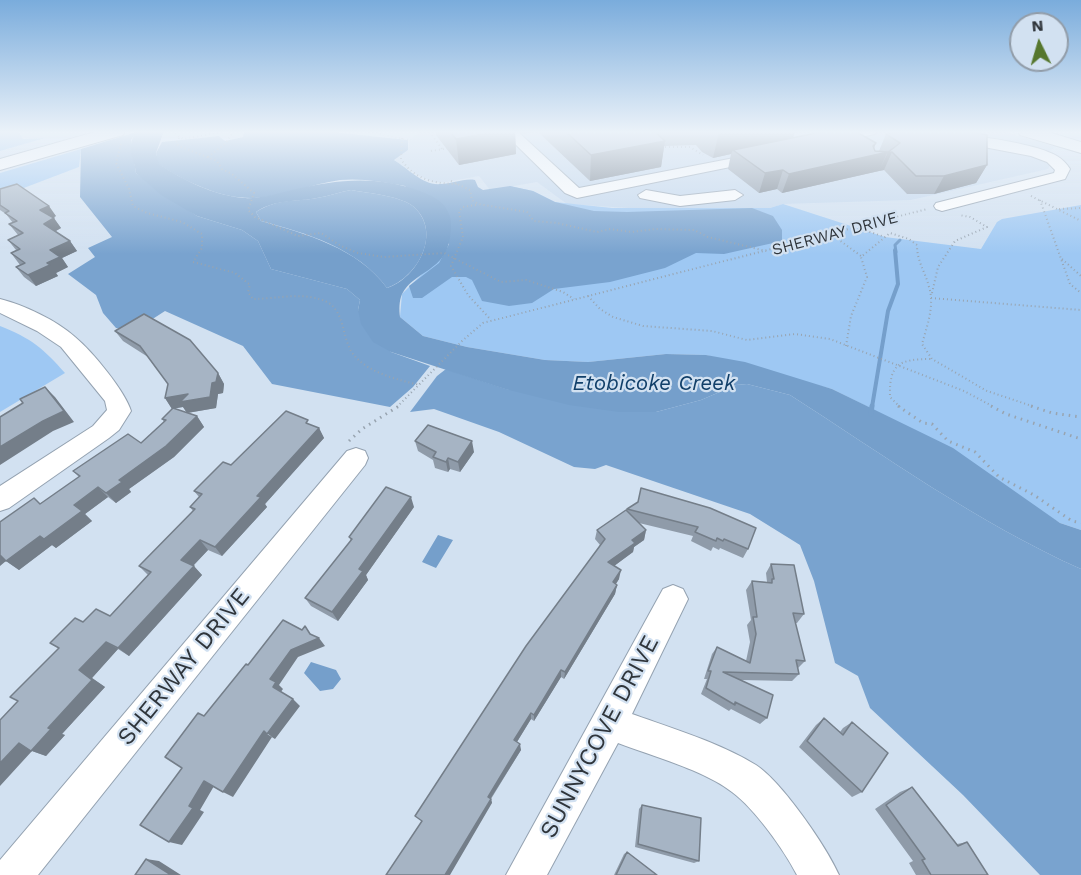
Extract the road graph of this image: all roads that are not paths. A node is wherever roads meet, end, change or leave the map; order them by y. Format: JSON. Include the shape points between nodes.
{"nodes":[{"id":1,"x":551,"y":172,"type":"edge"},
{"id":2,"x":686,"y":172,"type":"edge"},
{"id":3,"x":1062,"y":172,"type":"edge"},
{"id":4,"x":634,"y":183,"type":"junction"},
{"id":5,"x":735,"y":195,"type":"dead end"},
{"id":6,"x":941,"y":211,"type":"road end"},
{"id":7,"x":0,"y":305,"type":"edge"},
{"id":8,"x":356,"y":458,"type":"road end"},
{"id":9,"x":0,"y":500,"type":"edge"},
{"id":10,"x":673,"y":599,"type":"dead end"},
{"id":11,"x":610,"y":723,"type":"junction"},
{"id":12,"x":13,"y":875,"type":"edge"},
{"id":13,"x":526,"y":875,"type":"edge"},
{"id":14,"x":819,"y":875,"type":"edge"}],
"edges":[{"from":1,"to":4,"type":"street","via":[[570,190],[588,193]]},
{"from":2,"to":4,"type":"street"},
{"from":3,"to":6,"type":"street","via":[[1060,176]]},
{"from":4,"to":5,"type":"street","via":[[651,204],[662,207],[695,206],[703,200]]},
{"from":7,"to":9,"type":"street","via":[[68,342],[116,399],[119,411],[101,432]]},
{"from":8,"to":12,"type":"street","name":"SHERWAY DRIVE"},
{"from":10,"to":11,"type":"street","name":"SUNNYCOVE DRIVE"},
{"from":11,"to":13,"type":"street","name":"SUNNYCOVE DRIVE"},
{"from":11,"to":14,"type":"street","via":[[705,758],[745,778],[777,812]]}]}
